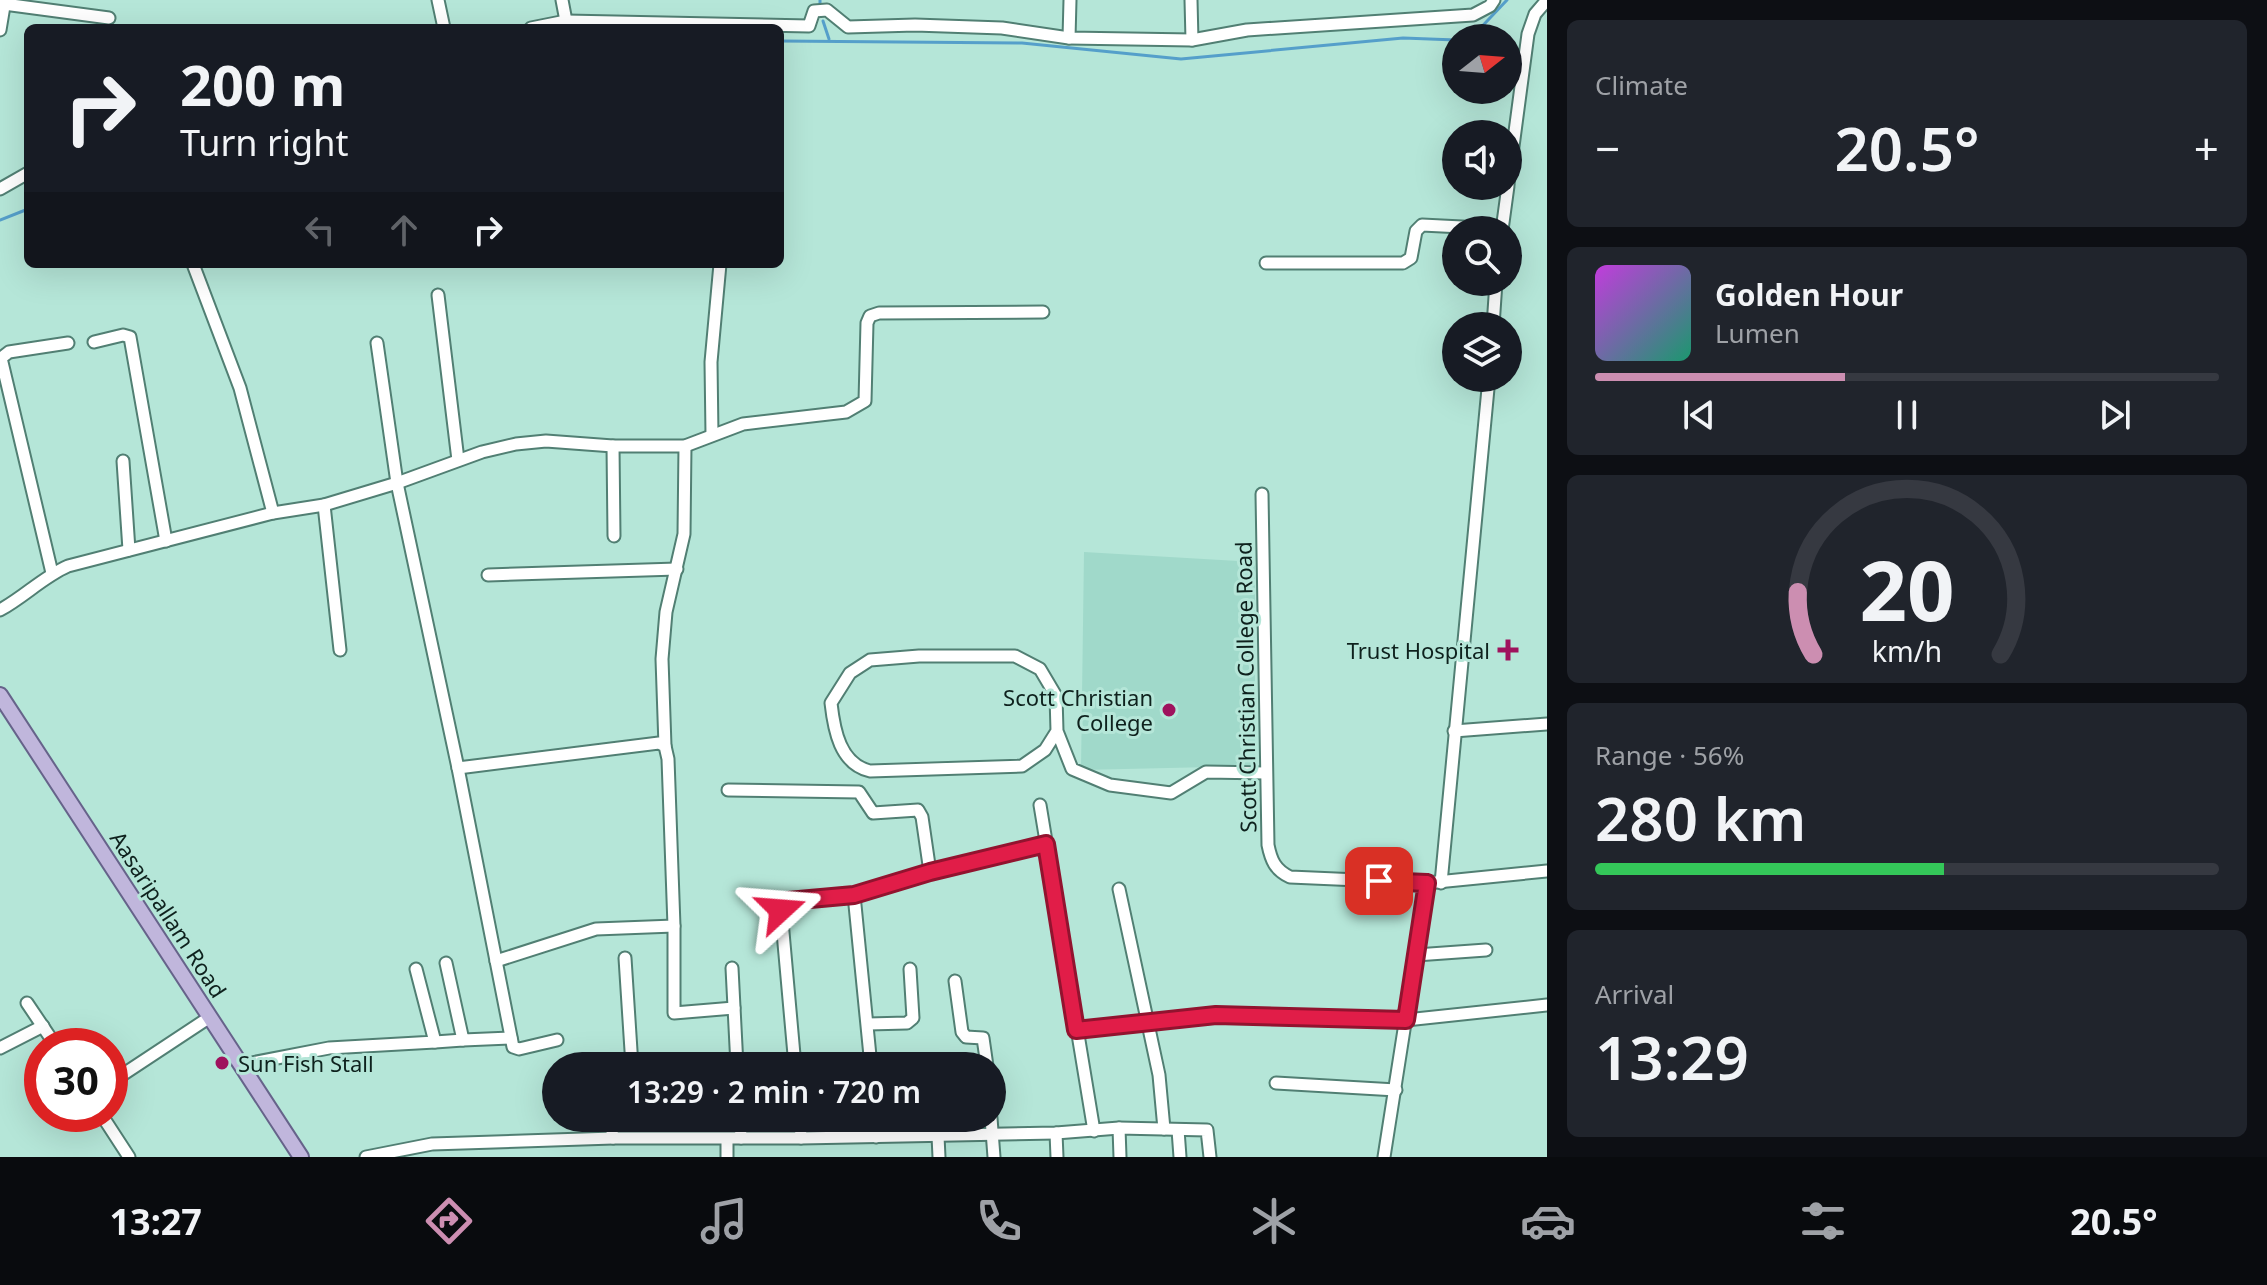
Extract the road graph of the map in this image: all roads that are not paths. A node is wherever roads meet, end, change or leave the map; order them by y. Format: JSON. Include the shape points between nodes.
{"nodes":[{"id":1,"x":438,"y":0,"type":"edge"},
{"id":2,"x":562,"y":0,"type":"edge"},
{"id":3,"x":1070,"y":0,"type":"edge"},
{"id":4,"x":1191,"y":0,"type":"edge"},
{"id":5,"x":1494,"y":0,"type":"edge"},
{"id":6,"x":1547,"y":0,"type":"edge"},
{"id":7,"x":4,"y":2,"type":"edge"},
{"id":8,"x":820,"y":5,"type":"edge"},
{"id":9,"x":109,"y":18,"type":"dead end"},
{"id":10,"x":566,"y":21,"type":"junction"},
{"id":11,"x":443,"y":24,"type":"edge"},
{"id":12,"x":551,"y":24,"type":"edge"},
{"id":13,"x":681,"y":24,"type":"edge"},
{"id":14,"x":784,"y":26,"type":"edge"},
{"id":15,"x":0,"y":30,"type":"edge"},
{"id":16,"x":1069,"y":38,"type":"junction"},
{"id":17,"x":1192,"y":40,"type":"junction"},
{"id":18,"x":1517,"y":120,"type":"edge"},
{"id":19,"x":24,"y":175,"type":"edge"},
{"id":20,"x":0,"y":189,"type":"edge"},
{"id":21,"x":1442,"y":226,"type":"edge"},
{"id":22,"x":1266,"y":263,"type":"dead end"},
{"id":23,"x":195,"y":268,"type":"edge"},
{"id":24,"x":720,"y":268,"type":"edge"},
{"id":25,"x":438,"y":295,"type":"dead end"},
{"id":26,"x":1043,"y":312,"type":"dead end"},
{"id":27,"x":94,"y":342,"type":"dead end"},
{"id":28,"x":68,"y":343,"type":"dead end"},
{"id":29,"x":377,"y":343,"type":"dead end"},
{"id":30,"x":1488,"y":392,"type":"edge"},
{"id":31,"x":712,"y":435,"type":"junction"},
{"id":32,"x":613,"y":446,"type":"junction"},
{"id":33,"x":685,"y":446,"type":"junction"},
{"id":34,"x":458,"y":460,"type":"junction"},
{"id":35,"x":123,"y":461,"type":"dead end"},
{"id":36,"x":397,"y":483,"type":"junction"},
{"id":37,"x":1262,"y":494,"type":"dead end"},
{"id":38,"x":324,"y":505,"type":"junction"},
{"id":39,"x":273,"y":513,"type":"junction"},
{"id":40,"x":614,"y":536,"type":"dead end"},
{"id":41,"x":166,"y":541,"type":"junction"},
{"id":42,"x":129,"y":550,"type":"junction"},
{"id":43,"x":677,"y":569,"type":"junction"},
{"id":44,"x":52,"y":573,"type":"junction"},
{"id":45,"x":488,"y":575,"type":"dead end"},
{"id":46,"x":0,"y":610,"type":"edge"},
{"id":47,"x":340,"y":650,"type":"dead end"},
{"id":48,"x":0,"y":695,"type":"edge"},
{"id":49,"x":1547,"y":724,"type":"edge"},
{"id":50,"x":1057,"y":731,"type":"junction"},
{"id":51,"x":1454,"y":731,"type":"junction"},
{"id":52,"x":665,"y":746,"type":"junction"},
{"id":53,"x":458,"y":768,"type":"junction"},
{"id":54,"x":1266,"y":773,"type":"junction"},
{"id":55,"x":728,"y":790,"type":"dead end"},
{"id":56,"x":1040,"y":805,"type":"dead end"},
{"id":57,"x":1046,"y":844,"type":"junction"},
{"id":58,"x":1547,"y":871,"type":"edge"},
{"id":59,"x":930,"y":872,"type":"junction"},
{"id":60,"x":1427,"y":883,"type":"junction"},
{"id":61,"x":1441,"y":883,"type":"junction"},
{"id":62,"x":1119,"y":889,"type":"dead end"},
{"id":63,"x":854,"y":895,"type":"junction"},
{"id":64,"x":674,"y":926,"type":"junction"},
{"id":65,"x":1486,"y":950,"type":"dead end"},
{"id":66,"x":1416,"y":955,"type":"junction"},
{"id":67,"x":625,"y":958,"type":"dead end"},
{"id":68,"x":496,"y":961,"type":"junction"},
{"id":69,"x":446,"y":963,"type":"dead end"},
{"id":70,"x":732,"y":968,"type":"dead end"},
{"id":71,"x":416,"y":969,"type":"dead end"},
{"id":72,"x":910,"y":969,"type":"dead end"},
{"id":73,"x":955,"y":981,"type":"dead end"},
{"id":74,"x":27,"y":1003,"type":"dead end"},
{"id":75,"x":1547,"y":1005,"type":"edge"},
{"id":76,"x":734,"y":1008,"type":"junction"},
{"id":77,"x":210,"y":1017,"type":"junction"},
{"id":78,"x":1406,"y":1020,"type":"junction"},
{"id":79,"x":1147,"y":1021,"type":"junction"},
{"id":80,"x":868,"y":1024,"type":"junction"},
{"id":81,"x":43,"y":1026,"type":"joint"},
{"id":82,"x":1076,"y":1030,"type":"junction"},
{"id":83,"x":511,"y":1038,"type":"junction"},
{"id":84,"x":463,"y":1040,"type":"junction"},
{"id":85,"x":557,"y":1040,"type":"dead end"},
{"id":86,"x":435,"y":1042,"type":"junction"},
{"id":87,"x":0,"y":1048,"type":"edge"},
{"id":88,"x":631,"y":1052,"type":"edge"},
{"id":89,"x":736,"y":1052,"type":"edge"},
{"id":90,"x":794,"y":1052,"type":"edge"},
{"id":91,"x":870,"y":1052,"type":"edge"},
{"id":92,"x":985,"y":1052,"type":"edge"},
{"id":93,"x":241,"y":1065,"type":"junction"},
{"id":94,"x":128,"y":1071,"type":"edge"},
{"id":95,"x":1276,"y":1083,"type":"dead end"},
{"id":96,"x":1396,"y":1090,"type":"junction"},
{"id":97,"x":1119,"y":1128,"type":"junction"},
{"id":98,"x":1164,"y":1129,"type":"junction"},
{"id":99,"x":1178,"y":1130,"type":"junction"},
{"id":100,"x":1094,"y":1131,"type":"junction"},
{"id":101,"x":113,"y":1132,"type":"edge"},
{"id":102,"x":612,"y":1132,"type":"edge"},
{"id":103,"x":741,"y":1132,"type":"edge"},
{"id":104,"x":801,"y":1132,"type":"edge"},
{"id":105,"x":875,"y":1132,"type":"edge"},
{"id":106,"x":1056,"y":1133,"type":"junction"},
{"id":107,"x":993,"y":1134,"type":"junction"},
{"id":108,"x":938,"y":1136,"type":"junction"},
{"id":109,"x":876,"y":1137,"type":"junction"},
{"id":110,"x":613,"y":1138,"type":"junction"},
{"id":111,"x":741,"y":1138,"type":"junction"},
{"id":112,"x":801,"y":1138,"type":"junction"},
{"id":113,"x":727,"y":1139,"type":"junction"},
{"id":114,"x":298,"y":1156,"type":"edge"},
{"id":115,"x":129,"y":1157,"type":"edge"},
{"id":116,"x":366,"y":1157,"type":"edge"},
{"id":117,"x":727,"y":1157,"type":"edge"},
{"id":118,"x":939,"y":1157,"type":"edge"},
{"id":119,"x":994,"y":1157,"type":"edge"},
{"id":120,"x":1057,"y":1157,"type":"edge"},
{"id":121,"x":1120,"y":1157,"type":"edge"},
{"id":122,"x":1180,"y":1157,"type":"edge"},
{"id":123,"x":1210,"y":1157,"type":"edge"},
{"id":124,"x":1384,"y":1157,"type":"edge"}],
"edges":[{"from":1,"to":11,"type":"street"},
{"from":2,"to":10,"type":"street"},
{"from":3,"to":16,"type":"street"},
{"from":4,"to":17,"type":"street"},
{"from":5,"to":17,"type":"street","via":[[1473,15],[1247,30]]},
{"from":6,"to":18,"type":"street","via":[[1528,34]]},
{"from":7,"to":9,"type":"street"},
{"from":7,"to":15,"type":"street"},
{"from":8,"to":14,"type":"street","via":[[809,26]]},
{"from":8,"to":16,"type":"street","via":[[848,27],[1002,28]]},
{"from":10,"to":12,"type":"street"},
{"from":10,"to":13,"type":"street"},
{"from":16,"to":17,"type":"street"},
{"from":19,"to":20,"type":"street"},
{"from":21,"to":22,"type":"street","via":[[1422,225],[1411,258],[1403,263]]},
{"from":23,"to":39,"type":"street","via":[[240,388]]},
{"from":24,"to":31,"type":"street","via":[[711,362]]},
{"from":25,"to":34,"type":"street"},
{"from":26,"to":31,"type":"street","via":[[870,316],[867,393],[857,408],[743,424]]},
{"from":27,"to":41,"type":"street","via":[[130,337]]},
{"from":28,"to":44,"type":"street","via":[[9,352],[1,358]]},
{"from":29,"to":36,"type":"street"},
{"from":30,"to":51,"type":"street"},
{"from":31,"to":33,"type":"street"},
{"from":32,"to":33,"type":"street"},
{"from":32,"to":34,"type":"street","via":[[546,441]]},
{"from":32,"to":40,"type":"street"},
{"from":33,"to":43,"type":"street","via":[[684,534]]},
{"from":34,"to":36,"type":"street"},
{"from":35,"to":42,"type":"street"},
{"from":36,"to":38,"type":"street"},
{"from":36,"to":53,"type":"street"},
{"from":37,"to":54,"type":"street","name":"Scott Christian College Road"},
{"from":38,"to":39,"type":"street"},
{"from":38,"to":47,"type":"street"},
{"from":39,"to":41,"type":"street"},
{"from":41,"to":42,"type":"street"},
{"from":42,"to":44,"type":"street"},
{"from":43,"to":45,"type":"street"},
{"from":43,"to":52,"type":"street","via":[[662,659]]},
{"from":44,"to":46,"type":"street"},
{"from":48,"to":77,"type":"main road","name":"Aasaripallam Road"},
{"from":49,"to":51,"type":"street"},
{"from":50,"to":50,"type":"street","via":[[1056,696],[1040,669],[1015,656],[870,660],[850,673],[831,703],[836,741],[859,768],[870,771],[1022,766],[1045,750]]},
{"from":50,"to":54,"type":"street","via":[[1072,769],[1110,785],[1171,793],[1206,772]]},
{"from":51,"to":61,"type":"street"},
{"from":52,"to":53,"type":"street"},
{"from":52,"to":64,"type":"street"},
{"from":53,"to":68,"type":"street"},
{"from":54,"to":60,"type":"street","name":"Scott Christian College Road","via":[[1268,845],[1282,873],[1307,879]]},
{"from":55,"to":59,"type":"street","via":[[859,792],[873,813],[918,810]]},
{"from":56,"to":57,"type":"street"},
{"from":57,"to":59,"type":"street"},
{"from":57,"to":82,"type":"street"},
{"from":58,"to":61,"type":"street"},
{"from":59,"to":63,"type":"street"},
{"from":60,"to":61,"type":"street"},
{"from":60,"to":66,"type":"street"},
{"from":62,"to":79,"type":"street"},
{"from":63,"to":80,"type":"street"},
{"from":63,"to":90,"type":"street","via":[[783,904]]},
{"from":64,"to":68,"type":"street","via":[[596,929]]},
{"from":64,"to":76,"type":"street","via":[[674,1013]]},
{"from":65,"to":66,"type":"street"},
{"from":66,"to":78,"type":"street"},
{"from":67,"to":88,"type":"street"},
{"from":68,"to":83,"type":"street"},
{"from":69,"to":84,"type":"street"},
{"from":70,"to":76,"type":"street"},
{"from":71,"to":86,"type":"street"},
{"from":72,"to":80,"type":"street","via":[[913,1018],[907,1023]]},
{"from":73,"to":92,"type":"street","via":[[962,1032],[983,1038]]},
{"from":74,"to":81,"type":"street"},
{"from":75,"to":78,"type":"street"},
{"from":76,"to":89,"type":"street"},
{"from":77,"to":93,"type":"main road","name":"Aasaripallam Road"},
{"from":77,"to":94,"type":"street"},
{"from":78,"to":79,"type":"street","via":[[1216,1015]]},
{"from":78,"to":96,"type":"street"},
{"from":79,"to":82,"type":"street"},
{"from":79,"to":98,"type":"street"},
{"from":80,"to":91,"type":"street"},
{"from":81,"to":87,"type":"street"},
{"from":82,"to":100,"type":"street"},
{"from":83,"to":84,"type":"street"},
{"from":83,"to":85,"type":"street","via":[[515,1049]]},
{"from":84,"to":86,"type":"street"},
{"from":86,"to":93,"type":"street","via":[[329,1048]]},
{"from":93,"to":114,"type":"main road","name":"Aasaripallam Road"},
{"from":95,"to":96,"type":"street"},
{"from":96,"to":124,"type":"street"},
{"from":97,"to":98,"type":"street"},
{"from":97,"to":100,"type":"street"},
{"from":97,"to":121,"type":"street"},
{"from":98,"to":99,"type":"street"},
{"from":99,"to":122,"type":"street"},
{"from":99,"to":123,"type":"street","via":[[1207,1130]]},
{"from":100,"to":106,"type":"street"},
{"from":101,"to":115,"type":"street"},
{"from":102,"to":110,"type":"street"},
{"from":103,"to":111,"type":"street"},
{"from":104,"to":112,"type":"street"},
{"from":105,"to":109,"type":"street"},
{"from":106,"to":107,"type":"street"},
{"from":106,"to":120,"type":"street"},
{"from":107,"to":108,"type":"street"},
{"from":107,"to":119,"type":"street"},
{"from":108,"to":109,"type":"street"},
{"from":108,"to":118,"type":"street"},
{"from":109,"to":112,"type":"street"},
{"from":110,"to":113,"type":"street"},
{"from":110,"to":116,"type":"street","via":[[432,1144]]},
{"from":111,"to":112,"type":"street"},
{"from":111,"to":113,"type":"street"},
{"from":113,"to":117,"type":"street"}]}
